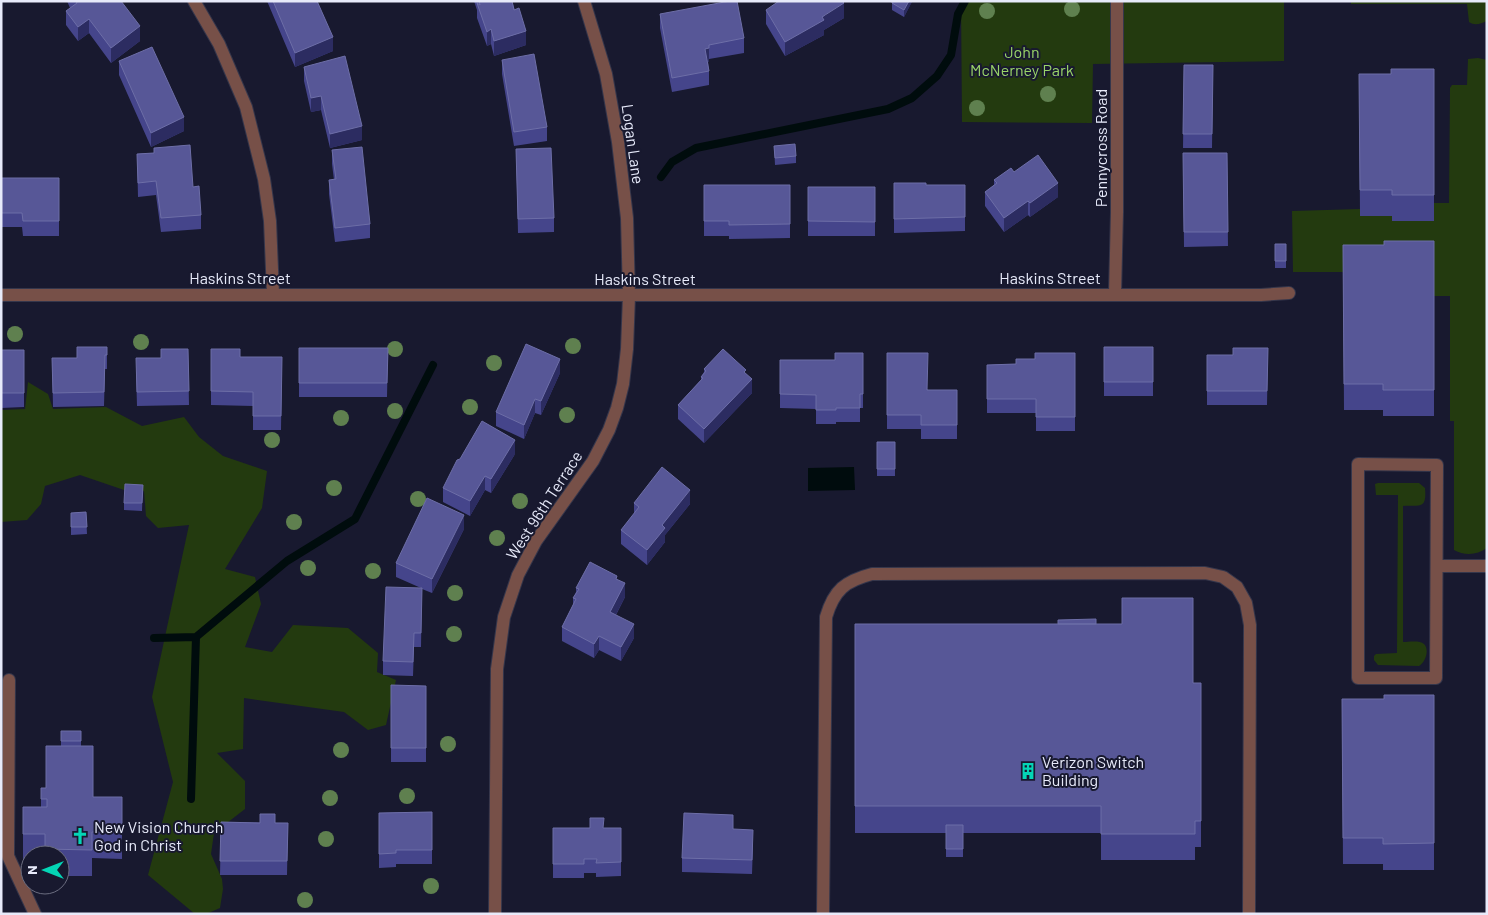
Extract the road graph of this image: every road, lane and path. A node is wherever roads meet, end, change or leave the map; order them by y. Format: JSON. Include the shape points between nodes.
{"nodes":[{"id":1,"x":194,"y":1,"type":"edge"},
{"id":2,"x":584,"y":1,"type":"edge"},
{"id":3,"x":1117,"y":1,"type":"edge"},
{"id":4,"x":1290,"y":293,"type":"dead end"},
{"id":5,"x":1,"y":294,"type":"edge"},
{"id":6,"x":273,"y":294,"type":"junction"},
{"id":7,"x":1115,"y":294,"type":"junction"},
{"id":8,"x":629,"y":296,"type":"junction"},
{"id":9,"x":1436,"y":566,"type":"junction"},
{"id":10,"x":1487,"y":566,"type":"edge"},
{"id":11,"x":9,"y":680,"type":"dead end"},
{"id":12,"x":35,"y":914,"type":"edge"},
{"id":13,"x":495,"y":914,"type":"edge"},
{"id":14,"x":823,"y":914,"type":"edge"},
{"id":15,"x":1249,"y":914,"type":"edge"}],
"edges":[{"from":1,"to":6,"type":"street","via":[[219,44],[246,107],[264,179],[270,221]]},
{"from":2,"to":8,"type":"street","name":"Logan Lane","via":[[606,74],[618,142],[627,218]]},
{"from":3,"to":7,"type":"street","name":"Pennycross Road"},
{"from":4,"to":7,"type":"street","name":"Haskins Street"},
{"from":5,"to":6,"type":"street","name":"Haskins Street"},
{"from":6,"to":8,"type":"street","name":"Haskins Street"},
{"from":7,"to":8,"type":"street","name":"Haskins Street"},
{"from":8,"to":13,"type":"street","name":"West 96th Terrace","via":[[627,349],[617,408],[593,461],[536,541],[518,575],[504,617],[496,669]]},
{"from":9,"to":9,"type":"street","via":[[1436,465],[1358,464],[1358,678],[1436,678]]},
{"from":9,"to":10,"type":"street"},
{"from":11,"to":12,"type":"street","via":[[8,856]]},
{"from":14,"to":15,"type":"street","via":[[826,617],[838,590],[872,574],[1205,573],[1223,577],[1237,587],[1246,603],[1250,625]]}]}
